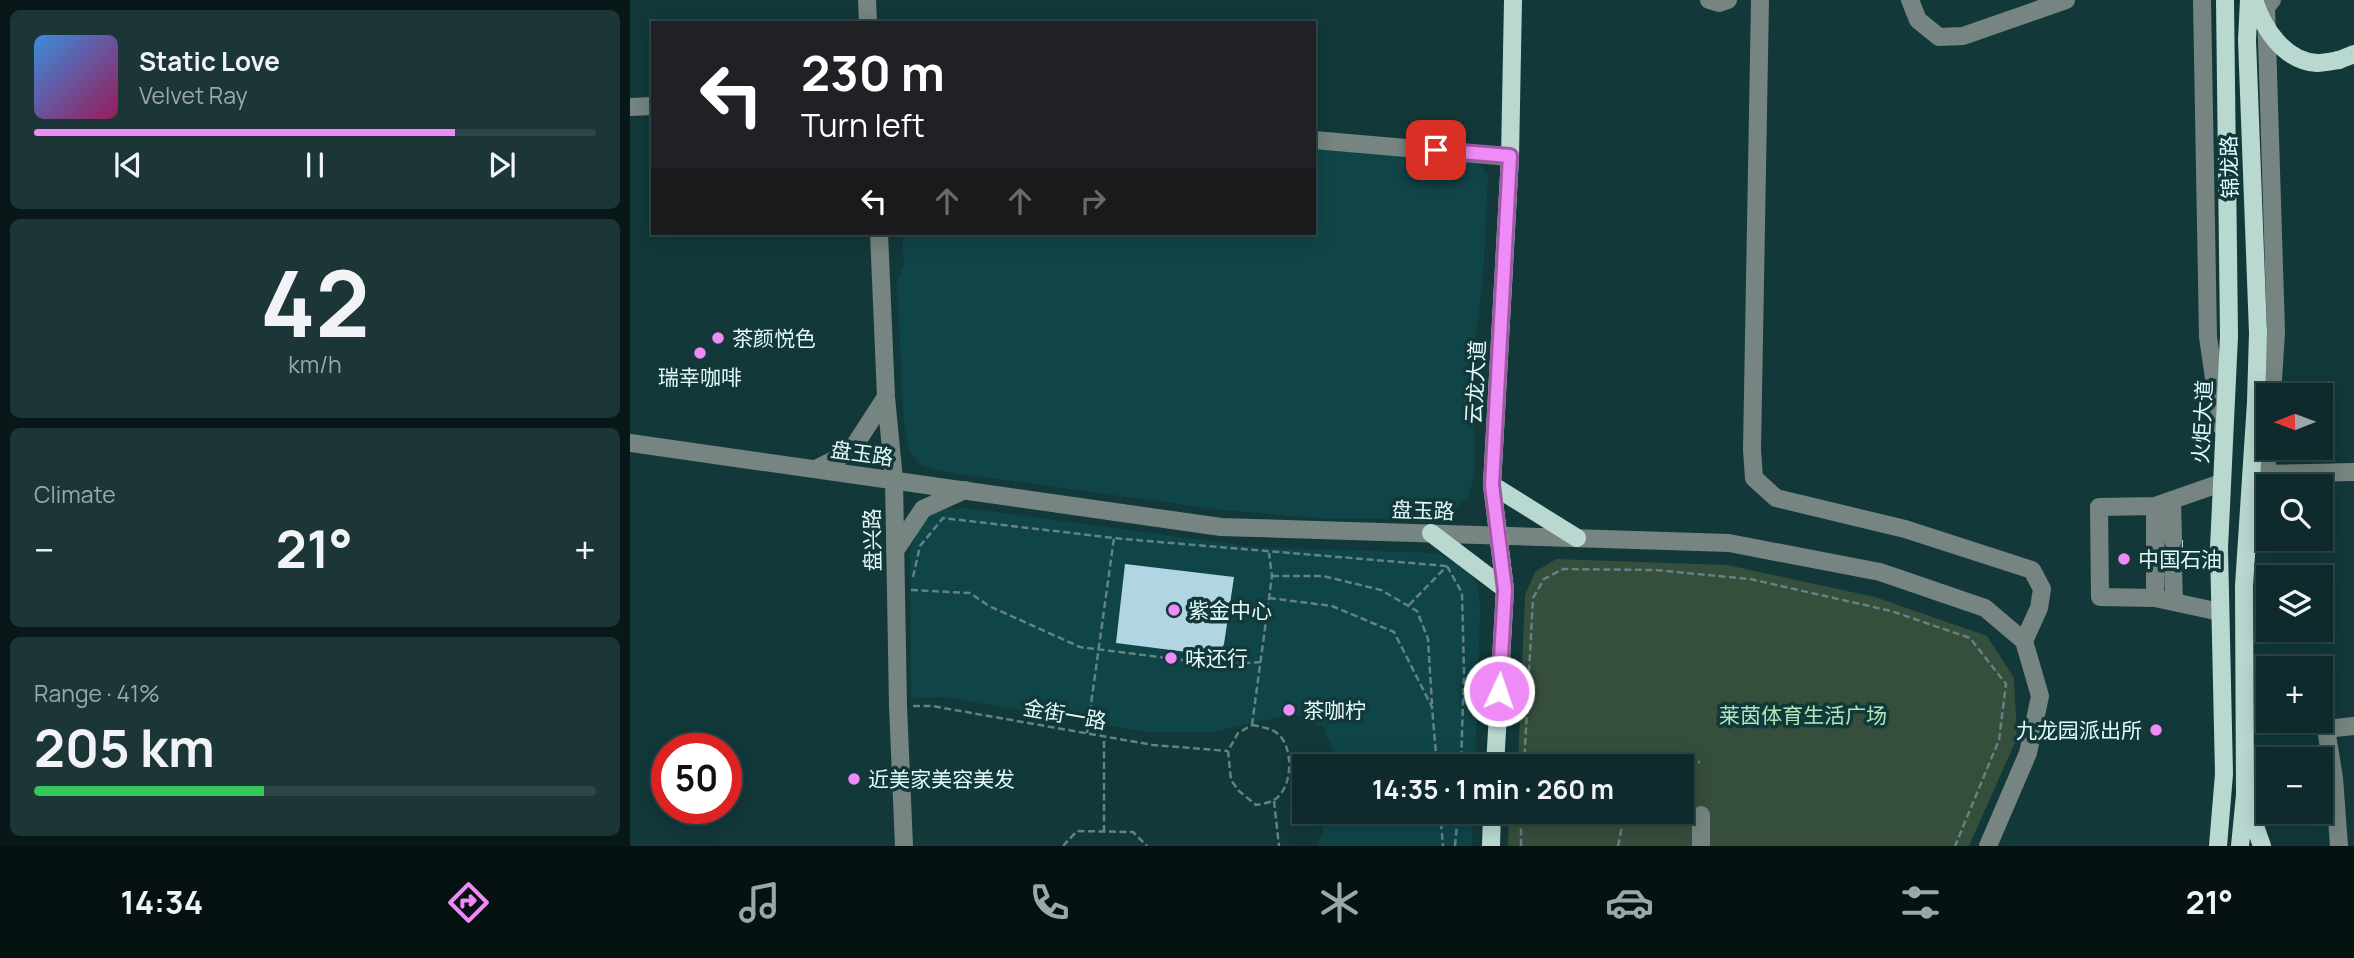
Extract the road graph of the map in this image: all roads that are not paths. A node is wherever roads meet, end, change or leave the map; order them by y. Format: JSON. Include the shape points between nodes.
{"nodes":[{"id":1,"x":867,"y":0,"type":"edge"},
{"id":2,"x":1513,"y":0,"type":"edge"},
{"id":3,"x":1760,"y":0,"type":"edge"},
{"id":4,"x":1910,"y":0,"type":"edge"},
{"id":5,"x":2066,"y":0,"type":"edge"},
{"id":6,"x":2202,"y":0,"type":"edge"},
{"id":7,"x":2225,"y":0,"type":"edge"},
{"id":8,"x":2261,"y":1,"type":"edge"},
{"id":9,"x":868,"y":21,"type":"edge"},
{"id":10,"x":2354,"y":54,"type":"edge"},
{"id":11,"x":2268,"y":69,"type":"junction"},
{"id":12,"x":2204,"y":72,"type":"junction"},
{"id":13,"x":651,"y":106,"type":"edge"},
{"id":14,"x":630,"y":107,"type":"edge"},
{"id":15,"x":1316,"y":140,"type":"edge"},
{"id":16,"x":1510,"y":156,"type":"junction"},
{"id":17,"x":879,"y":235,"type":"edge"},
{"id":18,"x":2273,"y":383,"type":"edge"},
{"id":19,"x":886,"y":397,"type":"junction"},
{"id":20,"x":630,"y":443,"type":"edge"},
{"id":21,"x":2224,"y":449,"type":"junction"},
{"id":22,"x":2267,"y":460,"type":"edge"},
{"id":23,"x":816,"y":469,"type":"junction"},
{"id":24,"x":2354,"y":472,"type":"edge"},
{"id":25,"x":2266,"y":474,"type":"joint"},
{"id":26,"x":894,"y":480,"type":"junction"},
{"id":27,"x":2221,"y":483,"type":"junction"},
{"id":28,"x":1492,"y":485,"type":"junction"},
{"id":29,"x":965,"y":490,"type":"junction"},
{"id":30,"x":2172,"y":500,"type":"junction"},
{"id":31,"x":2155,"y":506,"type":"junction"},
{"id":32,"x":2256,"y":525,"type":"edge"},
{"id":33,"x":1431,"y":533,"type":"junction"},
{"id":34,"x":1499,"y":536,"type":"junction"},
{"id":35,"x":1577,"y":538,"type":"junction"},
{"id":36,"x":2173,"y":540,"type":"tunnel mouth"},
{"id":37,"x":895,"y":551,"type":"junction"},
{"id":38,"x":2173,"y":569,"type":"tunnel mouth"},
{"id":39,"x":2244,"y":586,"type":"junction"},
{"id":40,"x":1505,"y":590,"type":"junction"},
{"id":41,"x":2155,"y":598,"type":"junction"},
{"id":42,"x":2174,"y":602,"type":"junction"},
{"id":43,"x":2220,"y":612,"type":"junction"},
{"id":44,"x":2024,"y":641,"type":"junction"},
{"id":45,"x":2354,"y":726,"type":"edge"},
{"id":46,"x":1496,"y":754,"type":"edge"},
{"id":47,"x":2224,"y":774,"type":"junction"},
{"id":48,"x":2245,"y":795,"type":"junction"},
{"id":49,"x":1701,"y":815,"type":"dead end"},
{"id":50,"x":1491,"y":824,"type":"edge"},
{"id":51,"x":904,"y":846,"type":"edge"},
{"id":52,"x":1490,"y":846,"type":"edge"},
{"id":53,"x":1701,"y":846,"type":"edge"},
{"id":54,"x":1988,"y":846,"type":"edge"},
{"id":55,"x":2218,"y":846,"type":"edge"},
{"id":56,"x":2240,"y":846,"type":"edge"},
{"id":57,"x":2262,"y":846,"type":"edge"},
{"id":58,"x":2339,"y":846,"type":"edge"}],
"edges":[{"from":1,"to":9,"type":"street"},
{"from":2,"to":16,"type":"main road","name":"云龙大道"},
{"from":3,"to":44,"type":"street","via":[[1754,478],[1776,498],[1905,528],[2032,570],[2042,589]]},
{"from":4,"to":5,"type":"street","via":[[1918,20],[1940,37],[1963,36]]},
{"from":6,"to":12,"type":"street"},
{"from":7,"to":21,"type":"main road","name":"火炬大道","bridge":true,"via":[[2229,336]]},
{"from":8,"to":10,"type":"main road","bridge":true,"via":[[2260,19],[2274,41],[2295,56],[2316,63]]},
{"from":8,"to":11,"type":"street"},
{"from":8,"to":39,"type":"main road","name":"锦龙路","bridge":true,"via":[[2247,40],[2258,333]]},
{"from":11,"to":12,"type":"street","via":[[2244,57],[2224,58]]},
{"from":11,"to":18,"type":"street","via":[[2276,332]]},
{"from":12,"to":21,"type":"street","via":[[2208,337]]},
{"from":13,"to":14,"type":"street"},
{"from":15,"to":16,"type":"street"},
{"from":16,"to":28,"type":"main road","name":"云龙大道"},
{"from":17,"to":19,"type":"street","name":"盘兴路"},
{"from":19,"to":23,"type":"street","via":[[851,451]]},
{"from":19,"to":26,"type":"street","name":"盘兴路"},
{"from":20,"to":23,"type":"street","name":"盘玉路"},
{"from":21,"to":27,"type":"main road","name":"火炬大道"},
{"from":22,"to":25,"type":"street"},
{"from":23,"to":26,"type":"street","name":"盘玉路"},
{"from":24,"to":25,"type":"street"},
{"from":26,"to":29,"type":"street","name":"盘玉路"},
{"from":26,"to":37,"type":"street","name":"盘兴路"},
{"from":27,"to":30,"type":"street"},
{"from":27,"to":43,"type":"main road","name":"火炬大道"},
{"from":28,"to":34,"type":"main road","name":"云龙大道"},
{"from":28,"to":35,"type":"main road"},
{"from":29,"to":33,"type":"street","name":"盘玉路","via":[[1222,527]]},
{"from":29,"to":37,"type":"street","via":[[923,509]]},
{"from":30,"to":31,"type":"street"},
{"from":30,"to":36,"type":"street"},
{"from":31,"to":41,"type":"street"},
{"from":31,"to":41,"type":"street","via":[[2099,507],[2100,597]]},
{"from":32,"to":39,"type":"street"},
{"from":33,"to":34,"type":"street","name":"盘玉路"},
{"from":33,"to":40,"type":"main road"},
{"from":34,"to":35,"type":"street","name":"盘玉路"},
{"from":34,"to":40,"type":"main road","name":"云龙大道"},
{"from":35,"to":44,"type":"street","name":"盘玉路","via":[[1729,543],[1881,572],[1985,608]]},
{"from":37,"to":51,"type":"street","name":"盘兴路"},
{"from":38,"to":42,"type":"street"},
{"from":39,"to":48,"type":"main road"},
{"from":40,"to":46,"type":"main road","name":"云龙大道"},
{"from":41,"to":42,"type":"street"},
{"from":42,"to":43,"type":"street"},
{"from":43,"to":47,"type":"main road","name":"火炬大道"},
{"from":44,"to":54,"type":"street","via":[[2040,696],[2028,754]]},
{"from":45,"to":58,"type":"street","via":[[2326,729]]},
{"from":47,"to":48,"type":"main road"},
{"from":47,"to":55,"type":"main road","name":"火炬大道"},
{"from":48,"to":56,"type":"main road"},
{"from":48,"to":57,"type":"main road"},
{"from":49,"to":53,"type":"street"},
{"from":50,"to":52,"type":"main road"}]}
